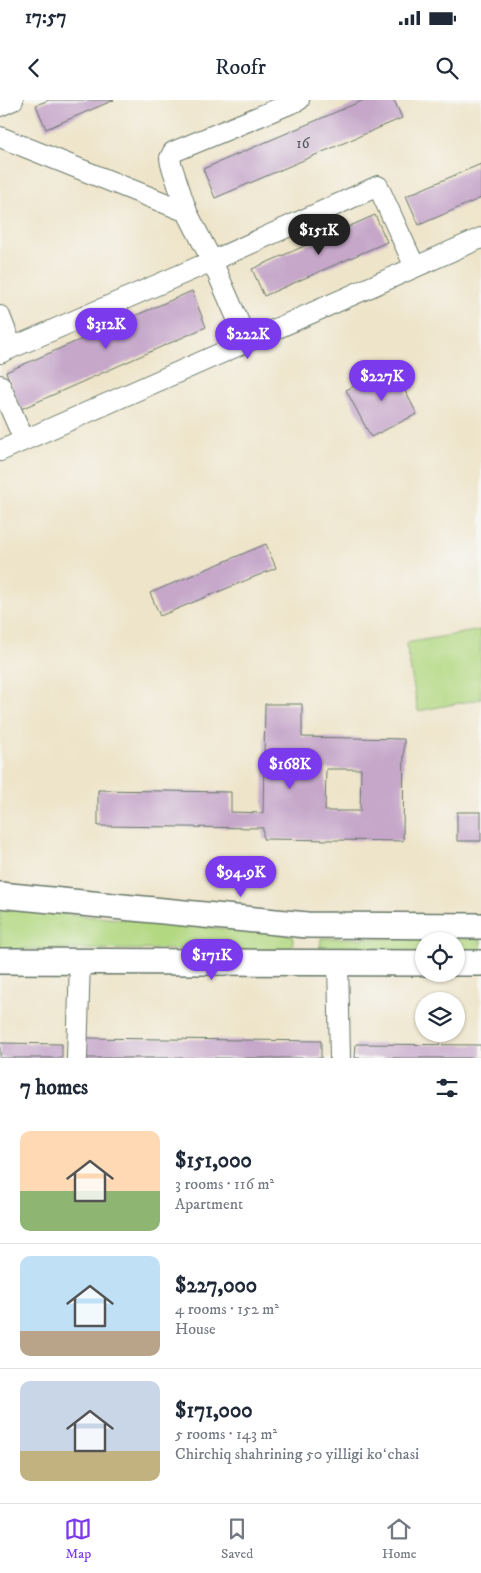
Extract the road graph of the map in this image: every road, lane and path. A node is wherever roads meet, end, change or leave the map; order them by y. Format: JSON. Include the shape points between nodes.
{"nodes":[{"id":1,"x":13,"y":100,"type":"edge"},
{"id":2,"x":299,"y":100,"type":"edge"},
{"id":3,"x":0,"y":106,"type":"edge"},
{"id":4,"x":0,"y":137,"type":"edge"},
{"id":5,"x":187,"y":212,"type":"junction"},
{"id":6,"x":481,"y":238,"type":"edge"},
{"id":7,"x":212,"y":261,"type":"junction"},
{"id":8,"x":415,"y":267,"type":"junction"},
{"id":9,"x":0,"y":316,"type":"edge"},
{"id":10,"x":247,"y":341,"type":"junction"},
{"id":11,"x":6,"y":350,"type":"edge"},
{"id":12,"x":0,"y":385,"type":"edge"},
{"id":13,"x":24,"y":440,"type":"junction"},
{"id":14,"x":0,"y":451,"type":"edge"},
{"id":15,"x":0,"y":895,"type":"edge"},
{"id":16,"x":307,"y":925,"type":"junction"},
{"id":17,"x":481,"y":926,"type":"edge"},
{"id":18,"x":0,"y":961,"type":"edge"},
{"id":19,"x":80,"y":961,"type":"junction"},
{"id":20,"x":305,"y":961,"type":"junction"},
{"id":21,"x":338,"y":961,"type":"junction"},
{"id":22,"x":415,"y":963,"type":"edge"},
{"id":23,"x":465,"y":963,"type":"edge"},
{"id":24,"x":481,"y":964,"type":"edge"},
{"id":25,"x":77,"y":1058,"type":"edge"},
{"id":26,"x":340,"y":1058,"type":"edge"}],
"edges":[{"from":1,"to":3,"type":"street"},
{"from":2,"to":5,"type":"street","via":[[174,152],[171,164]]},
{"from":4,"to":5,"type":"street"},
{"from":5,"to":7,"type":"street"},
{"from":6,"to":8,"type":"street"},
{"from":7,"to":8,"type":"street","via":[[378,186]]},
{"from":7,"to":10,"type":"street"},
{"from":7,"to":11,"type":"street"},
{"from":8,"to":10,"type":"street"},
{"from":9,"to":11,"type":"street"},
{"from":10,"to":13,"type":"street"},
{"from":12,"to":13,"type":"street"},
{"from":13,"to":14,"type":"street"},
{"from":15,"to":16,"type":"main road"},
{"from":16,"to":17,"type":"main road"},
{"from":16,"to":20,"type":"main road"},
{"from":18,"to":19,"type":"main road"},
{"from":19,"to":20,"type":"main road"},
{"from":19,"to":25,"type":"street"},
{"from":20,"to":21,"type":"main road"},
{"from":21,"to":22,"type":"main road"},
{"from":21,"to":26,"type":"street"},
{"from":23,"to":24,"type":"main road"}]}
